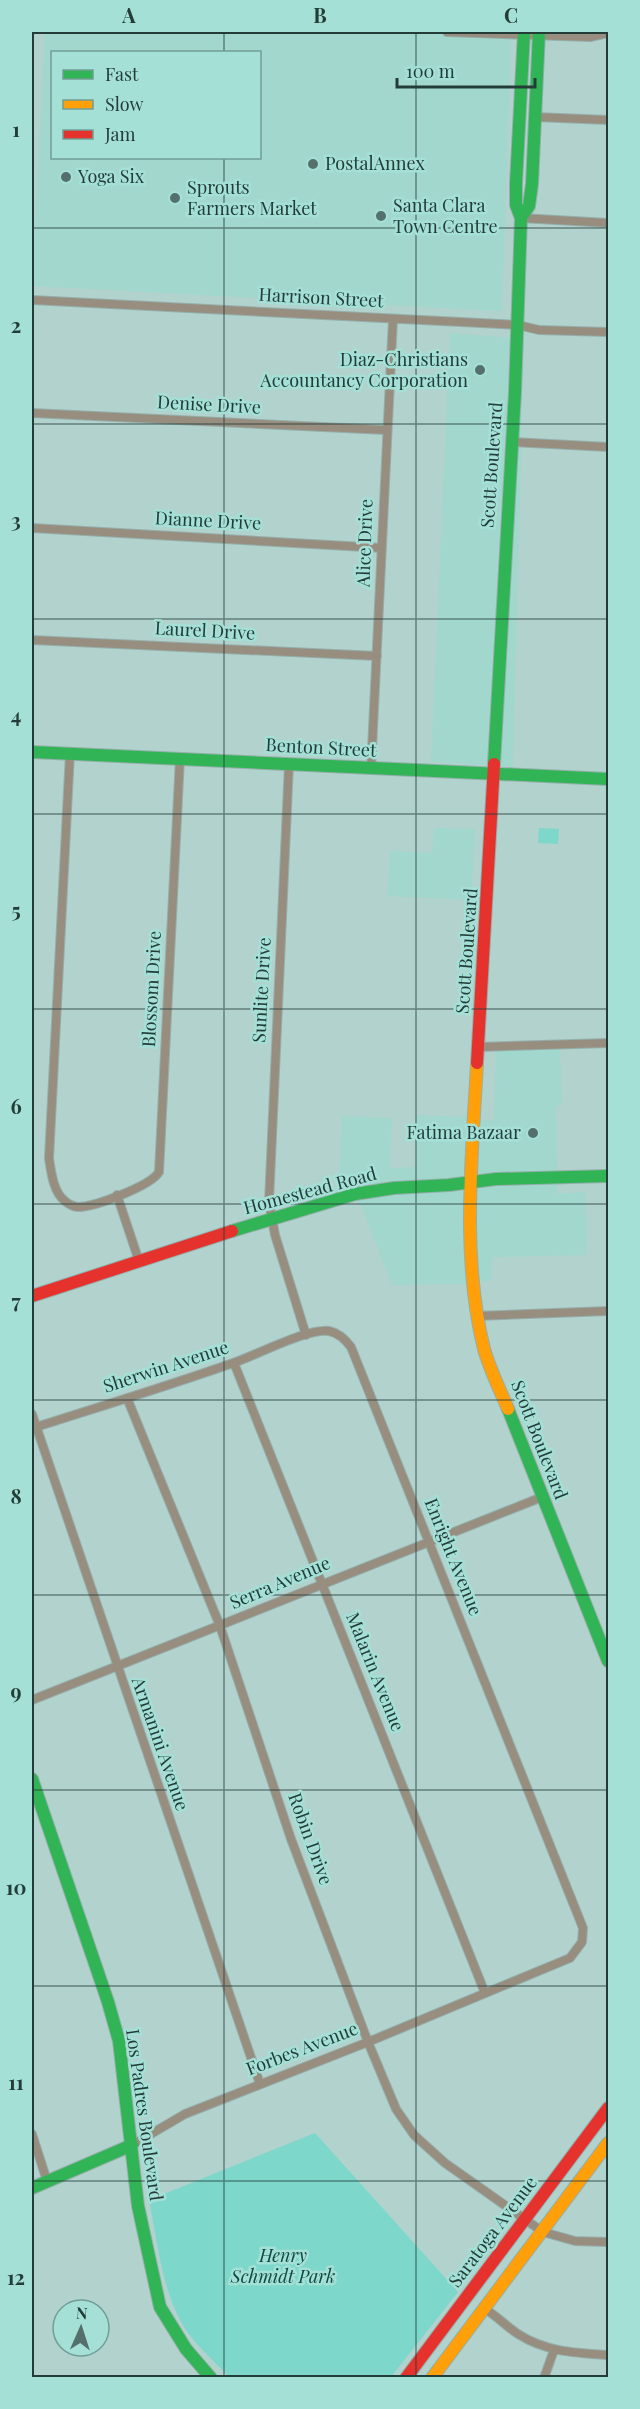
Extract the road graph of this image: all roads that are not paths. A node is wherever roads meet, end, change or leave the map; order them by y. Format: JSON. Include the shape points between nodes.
{"nodes":[{"id":1,"x":447,"y":32,"type":"edge"},
{"id":2,"x":609,"y":33,"type":"edge"},
{"id":3,"x":523,"y":34,"type":"edge"},
{"id":4,"x":539,"y":34,"type":"edge"},
{"id":5,"x":534,"y":117,"type":"junction"},
{"id":6,"x":609,"y":120,"type":"edge"},
{"id":7,"x":521,"y":218,"type":"junction"},
{"id":8,"x":609,"y":223,"type":"edge"},
{"id":9,"x":32,"y":300,"type":"edge"},
{"id":10,"x":393,"y":319,"type":"junction"},
{"id":11,"x":518,"y":325,"type":"junction"},
{"id":12,"x":609,"y":332,"type":"edge"},
{"id":13,"x":32,"y":413,"type":"edge"},
{"id":14,"x":386,"y":430,"type":"junction"},
{"id":15,"x":512,"y":441,"type":"junction"},
{"id":16,"x":609,"y":447,"type":"edge"},
{"id":17,"x":32,"y":528,"type":"edge"},
{"id":18,"x":382,"y":548,"type":"junction"},
{"id":19,"x":32,"y":640,"type":"edge"},
{"id":20,"x":377,"y":656,"type":"junction"},
{"id":21,"x":32,"y":752,"type":"edge"},
{"id":22,"x":70,"y":753,"type":"junction"},
{"id":23,"x":180,"y":758,"type":"junction"},
{"id":24,"x":289,"y":764,"type":"junction"},
{"id":25,"x":371,"y":769,"type":"junction"},
{"id":26,"x":494,"y":774,"type":"junction"},
{"id":27,"x":609,"y":779,"type":"edge"},
{"id":28,"x":609,"y":1043,"type":"edge"},
{"id":29,"x":479,"y":1047,"type":"junction"},
{"id":30,"x":609,"y":1176,"type":"edge"},
{"id":31,"x":471,"y":1182,"type":"junction"},
{"id":32,"x":117,"y":1195,"type":"junction"},
{"id":33,"x":272,"y":1218,"type":"junction"},
{"id":34,"x":139,"y":1261,"type":"junction"},
{"id":35,"x":32,"y":1296,"type":"edge"},
{"id":36,"x":609,"y":1311,"type":"edge"},
{"id":37,"x":476,"y":1316,"type":"junction"},
{"id":38,"x":306,"y":1335,"type":"junction"},
{"id":39,"x":234,"y":1363,"type":"junction"},
{"id":40,"x":127,"y":1398,"type":"junction"},
{"id":41,"x":32,"y":1414,"type":"edge"},
{"id":42,"x":36,"y":1427,"type":"junction"},
{"id":43,"x":542,"y":1497,"type":"junction"},
{"id":44,"x":429,"y":1541,"type":"junction"},
{"id":45,"x":322,"y":1583,"type":"junction"},
{"id":46,"x":220,"y":1626,"type":"junction"},
{"id":47,"x":609,"y":1661,"type":"edge"},
{"id":48,"x":116,"y":1666,"type":"junction"},
{"id":49,"x":32,"y":1700,"type":"edge"},
{"id":50,"x":32,"y":1779,"type":"edge"},
{"id":51,"x":582,"y":1942,"type":"joint"},
{"id":52,"x":485,"y":1993,"type":"junction"},
{"id":53,"x":368,"y":2042,"type":"junction"},
{"id":54,"x":260,"y":2084,"type":"junction"},
{"id":55,"x":609,"y":2108,"type":"edge"},
{"id":56,"x":32,"y":2134,"type":"edge"},
{"id":57,"x":609,"y":2143,"type":"edge"},
{"id":58,"x":132,"y":2145,"type":"junction"},
{"id":59,"x":48,"y":2181,"type":"junction"},
{"id":60,"x":32,"y":2188,"type":"edge"},
{"id":61,"x":525,"y":2220,"type":"junction"},
{"id":62,"x":543,"y":2232,"type":"junction"},
{"id":63,"x":609,"y":2242,"type":"edge"},
{"id":64,"x":484,"y":2309,"type":"junction"},
{"id":65,"x":554,"y":2350,"type":"junction"},
{"id":66,"x":609,"y":2355,"type":"edge"},
{"id":67,"x":211,"y":2378,"type":"edge"},
{"id":68,"x":406,"y":2378,"type":"edge"},
{"id":69,"x":432,"y":2378,"type":"edge"},
{"id":70,"x":544,"y":2378,"type":"edge"}],
"edges":[{"from":1,"to":3,"type":"street"},
{"from":2,"to":4,"type":"street","via":[[590,37]]},
{"from":3,"to":4,"type":"street"},
{"from":3,"to":7,"type":"main road","name":"Scott Boulevard","via":[[516,183],[516,205]]},
{"from":4,"to":5,"type":"main road","name":"Scott Boulevard"},
{"from":5,"to":6,"type":"street"},
{"from":5,"to":7,"type":"main road","name":"Scott Boulevard","via":[[532,184],[529,206]]},
{"from":7,"to":8,"type":"street"},
{"from":7,"to":11,"type":"main road","name":"Scott Boulevard"},
{"from":9,"to":10,"type":"street","name":"Harrison Street"},
{"from":10,"to":11,"type":"street","name":"Harrison Street"},
{"from":10,"to":14,"type":"street","name":"Alice Drive"},
{"from":11,"to":12,"type":"street","name":"Harrison Street","via":[[539,330]]},
{"from":11,"to":15,"type":"main road","name":"Scott Boulevard"},
{"from":13,"to":14,"type":"street","name":"Denise Drive"},
{"from":14,"to":18,"type":"street","name":"Alice Drive"},
{"from":15,"to":16,"type":"street"},
{"from":15,"to":26,"type":"main road","name":"Scott Boulevard"},
{"from":17,"to":18,"type":"street","name":"Dianne Drive"},
{"from":18,"to":20,"type":"street","name":"Alice Drive"},
{"from":19,"to":20,"type":"street","name":"Laurel Drive"},
{"from":20,"to":25,"type":"street","name":"Alice Drive"},
{"from":21,"to":22,"type":"main road","name":"Benton Street"},
{"from":22,"to":23,"type":"main road","name":"Benton Street"},
{"from":22,"to":32,"type":"street","via":[[49,1158],[56,1188],[65,1202],[77,1207]]},
{"from":23,"to":24,"type":"main road","name":"Benton Street"},
{"from":23,"to":32,"type":"street","name":"Blossom Drive","via":[[159,1172],[149,1182]]},
{"from":24,"to":25,"type":"main road","name":"Benton Street"},
{"from":24,"to":33,"type":"street","name":"Sunlite Drive","via":[[270,1188]]},
{"from":25,"to":26,"type":"main road","name":"Benton Street"},
{"from":26,"to":27,"type":"main road","name":"Benton Street"},
{"from":26,"to":29,"type":"main road","name":"Scott Boulevard"},
{"from":28,"to":29,"type":"street"},
{"from":29,"to":31,"type":"main road","name":"Scott Boulevard"},
{"from":30,"to":31,"type":"main road","name":"Homestead Road"},
{"from":31,"to":33,"type":"main road","name":"Homestead Road","via":[[365,1192]]},
{"from":31,"to":37,"type":"main road","name":"Scott Boulevard","via":[[470,1250]]},
{"from":32,"to":34,"type":"street"},
{"from":33,"to":34,"type":"main road","name":"Homestead Road"},
{"from":33,"to":38,"type":"street"},
{"from":34,"to":35,"type":"main road","name":"Homestead Road"},
{"from":36,"to":37,"type":"street"},
{"from":37,"to":43,"type":"main road","name":"Scott Boulevard","via":[[485,1352]]},
{"from":38,"to":39,"type":"street","name":"Sherwin Avenue"},
{"from":38,"to":44,"type":"street","name":"Enright Avenue","via":[[329,1331],[340,1334],[351,1347]]},
{"from":39,"to":40,"type":"street","name":"Sherwin Avenue"},
{"from":39,"to":45,"type":"street","name":"Malarin Avenue"},
{"from":40,"to":42,"type":"street","name":"Sherwin Avenue"},
{"from":40,"to":46,"type":"street","name":"Robin Drive"},
{"from":41,"to":42,"type":"street","name":"Armanini Avenue"},
{"from":42,"to":48,"type":"street","name":"Armanini Avenue"},
{"from":43,"to":44,"type":"street","name":"Serra Avenue"},
{"from":43,"to":47,"type":"main road","name":"Scott Boulevard"},
{"from":44,"to":45,"type":"street","name":"Serra Avenue"},
{"from":44,"to":51,"type":"street","name":"Enright Avenue","via":[[583,1928]]},
{"from":45,"to":46,"type":"street","name":"Serra Avenue"},
{"from":45,"to":52,"type":"street","name":"Malarin Avenue"},
{"from":46,"to":48,"type":"street","name":"Serra Avenue"},
{"from":46,"to":53,"type":"street","name":"Robin Drive","via":[[291,1839]]},
{"from":48,"to":49,"type":"street","name":"Serra Avenue"},
{"from":48,"to":54,"type":"street","name":"Armanini Avenue"},
{"from":50,"to":58,"type":"main road","name":"Los Padres Boulevard","via":[[119,2042]]},
{"from":51,"to":52,"type":"street","name":"Forbes Avenue","via":[[570,1958]]},
{"from":52,"to":53,"type":"street","name":"Forbes Avenue"},
{"from":53,"to":54,"type":"street","name":"Forbes Avenue"},
{"from":53,"to":61,"type":"street","name":"Robin Drive","via":[[396,2109],[414,2134],[445,2163]]},
{"from":54,"to":58,"type":"street","name":"Forbes Avenue","via":[[185,2114]]},
{"from":55,"to":61,"type":"main road","name":"Saratoga Avenue"},
{"from":56,"to":59,"type":"street"},
{"from":57,"to":62,"type":"main road"},
{"from":58,"to":59,"type":"main road","name":"Forbes Avenue"},
{"from":58,"to":67,"type":"main road","name":"Los Padres Boulevard","via":[[141,2224],[160,2307],[181,2342]]},
{"from":59,"to":60,"type":"main road","name":"Forbes Avenue"},
{"from":61,"to":62,"type":"street","name":"Robin Drive"},
{"from":61,"to":68,"type":"main road","name":"Saratoga Avenue"},
{"from":62,"to":63,"type":"street","name":"Robin Drive","via":[[575,2241]]},
{"from":62,"to":64,"type":"main road"},
{"from":64,"to":65,"type":"street","via":[[519,2334]]},
{"from":64,"to":69,"type":"main road"},
{"from":65,"to":66,"type":"street"},
{"from":65,"to":70,"type":"street"}]}
